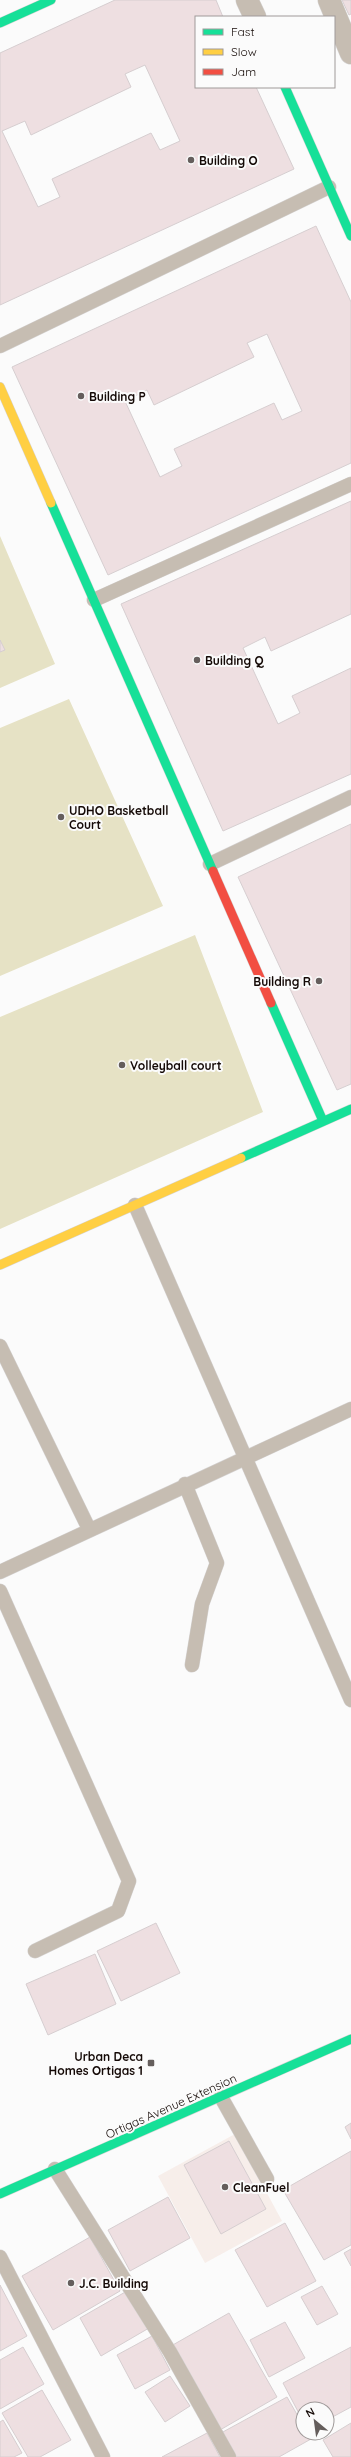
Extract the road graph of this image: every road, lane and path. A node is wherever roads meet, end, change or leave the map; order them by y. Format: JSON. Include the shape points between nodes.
{"nodes":[{"id":1,"x":51,"y":0,"type":"edge"},
{"id":2,"x":247,"y":0,"type":"edge"},
{"id":3,"x":329,"y":0,"type":"edge"},
{"id":4,"x":255,"y":16,"type":"edge"},
{"id":5,"x":0,"y":23,"type":"edge"},
{"id":6,"x":351,"y":53,"type":"edge"},
{"id":7,"x":285,"y":88,"type":"edge"},
{"id":8,"x":329,"y":187,"type":"junction"},
{"id":9,"x":351,"y":236,"type":"edge"},
{"id":10,"x":0,"y":346,"type":"edge"},
{"id":11,"x":0,"y":387,"type":"edge"},
{"id":12,"x":351,"y":484,"type":"edge"},
{"id":13,"x":94,"y":600,"type":"junction"},
{"id":14,"x":351,"y":797,"type":"edge"},
{"id":15,"x":210,"y":864,"type":"junction"},
{"id":16,"x":351,"y":1108,"type":"edge"},
{"id":17,"x":323,"y":1121,"type":"junction"},
{"id":18,"x":135,"y":1205,"type":"junction"},
{"id":19,"x":0,"y":1265,"type":"edge"},
{"id":20,"x":0,"y":1346,"type":"edge"},
{"id":21,"x":351,"y":1409,"type":"edge"},
{"id":22,"x":245,"y":1456,"type":"junction"},
{"id":23,"x":185,"y":1484,"type":"junction"},
{"id":24,"x":89,"y":1529,"type":"junction"},
{"id":25,"x":0,"y":1572,"type":"edge"},
{"id":26,"x":0,"y":1591,"type":"edge"},
{"id":27,"x":192,"y":1665,"type":"dead end"},
{"id":28,"x":351,"y":1700,"type":"edge"},
{"id":29,"x":35,"y":1951,"type":"dead end"},
{"id":30,"x":351,"y":2039,"type":"edge"},
{"id":31,"x":221,"y":2097,"type":"junction"},
{"id":32,"x":55,"y":2169,"type":"junction"},
{"id":33,"x":267,"y":2179,"type":"dead end"},
{"id":34,"x":0,"y":2194,"type":"edge"},
{"id":35,"x":0,"y":2257,"type":"edge"},
{"id":36,"x":103,"y":2457,"type":"edge"},
{"id":37,"x":229,"y":2457,"type":"edge"}],
"edges":[{"from":1,"to":5,"type":"street"},
{"from":2,"to":4,"type":"street"},
{"from":3,"to":6,"type":"street"},
{"from":7,"to":8,"type":"street"},
{"from":8,"to":9,"type":"street"},
{"from":8,"to":10,"type":"lane"},
{"from":11,"to":13,"type":"street"},
{"from":12,"to":13,"type":"lane"},
{"from":13,"to":15,"type":"street"},
{"from":14,"to":15,"type":"lane"},
{"from":15,"to":17,"type":"street"},
{"from":16,"to":17,"type":"street"},
{"from":17,"to":18,"type":"street"},
{"from":18,"to":19,"type":"street"},
{"from":18,"to":22,"type":"lane"},
{"from":20,"to":24,"type":"lane"},
{"from":21,"to":22,"type":"lane"},
{"from":22,"to":23,"type":"lane"},
{"from":22,"to":28,"type":"lane"},
{"from":23,"to":24,"type":"lane"},
{"from":23,"to":27,"type":"lane","via":[[217,1563],[202,1604]]},
{"from":24,"to":25,"type":"lane"},
{"from":26,"to":29,"type":"lane","via":[[129,1881],[118,1911]]},
{"from":30,"to":31,"type":"street","name":"Ortigas Avenue Extension"},
{"from":31,"to":32,"type":"street","name":"Ortigas Avenue Extension"},
{"from":31,"to":33,"type":"lane"},
{"from":32,"to":34,"type":"street","name":"Ortigas Avenue Extension"},
{"from":32,"to":37,"type":"lane","via":[[170,2352]]},
{"from":35,"to":36,"type":"lane"}]}
